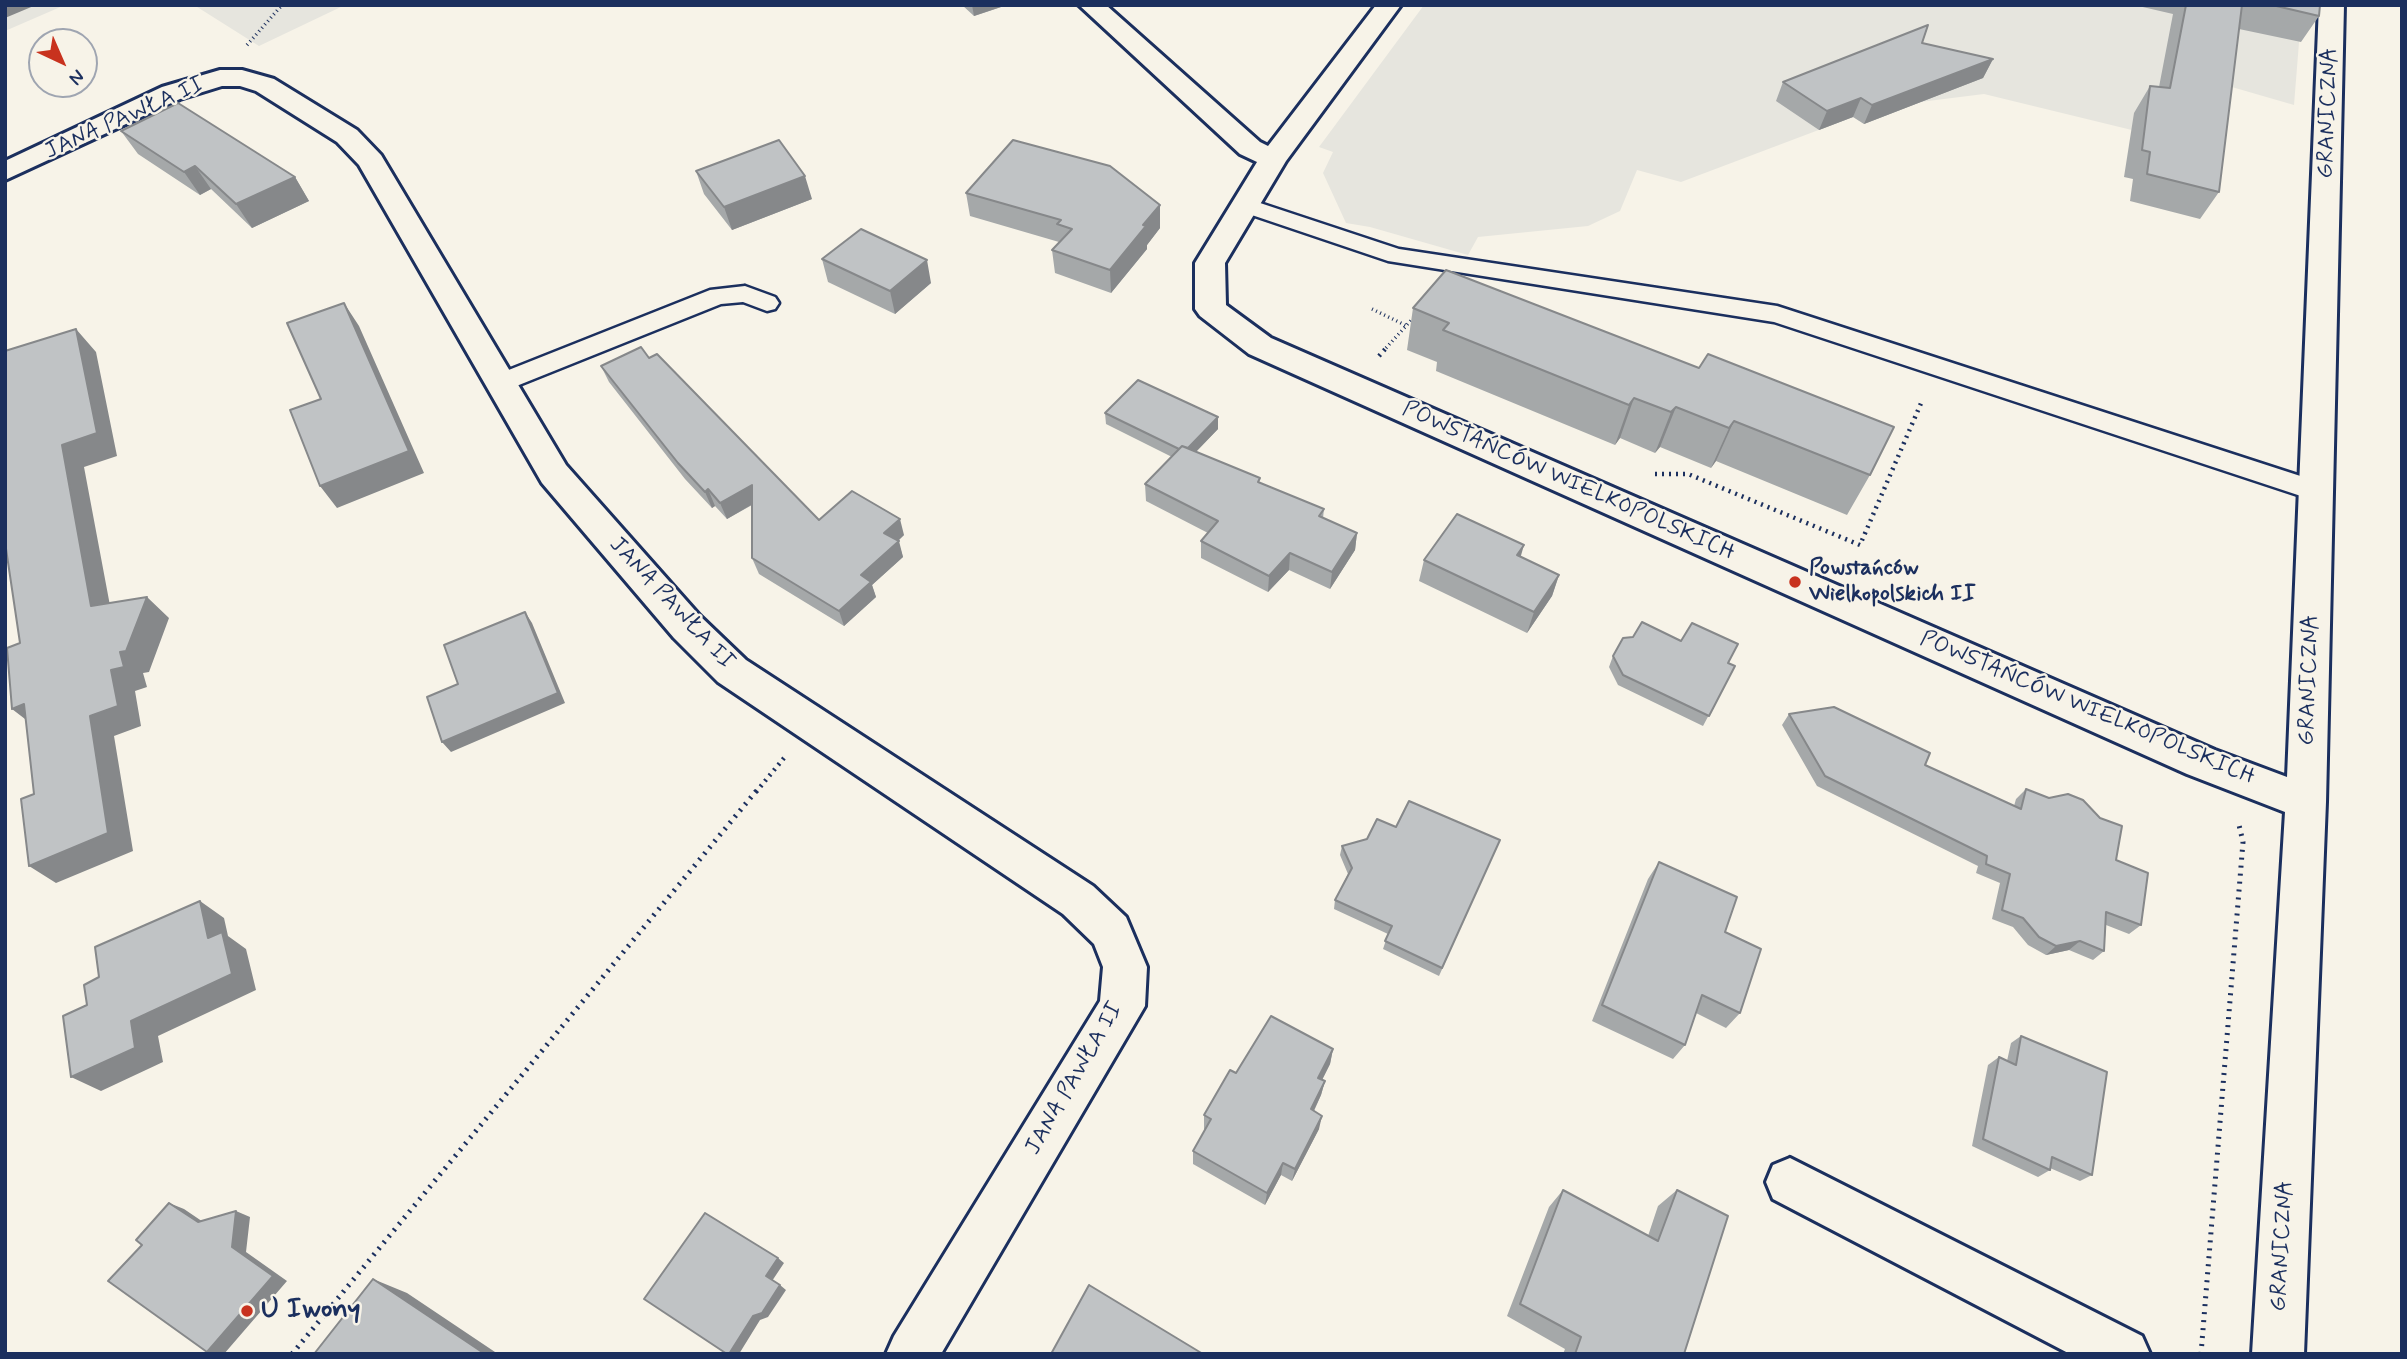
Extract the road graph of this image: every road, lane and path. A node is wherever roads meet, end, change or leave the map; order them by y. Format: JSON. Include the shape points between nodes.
{"nodes":[{"id":1,"x":282,"y":5,"type":"edge"},
{"id":2,"x":1091,"y":5,"type":"edge"},
{"id":3,"x":1389,"y":5,"type":"edge"},
{"id":4,"x":2332,"y":5,"type":"edge"},
{"id":5,"x":246,"y":46,"type":"dead end"},
{"id":6,"x":1273,"y":159,"type":"junction"},
{"id":7,"x":5,"y":172,"type":"edge"},
{"id":8,"x":1245,"y":205,"type":"junction"},
{"id":9,"x":767,"y":303,"type":"dead end"},
{"id":10,"x":1372,"y":309,"type":"dead end"},
{"id":11,"x":1422,"y":309,"type":"edge"},
{"id":12,"x":1406,"y":326,"type":"junction"},
{"id":13,"x":1376,"y":360,"type":"dead end"},
{"id":14,"x":500,"y":383,"type":"junction"},
{"id":15,"x":1927,"y":391,"type":"dead end"},
{"id":16,"x":1911,"y":395,"type":"dead end"},
{"id":17,"x":1923,"y":399,"type":"junction"},
{"id":18,"x":1653,"y":474,"type":"dead end"},
{"id":19,"x":2316,"y":491,"type":"junction"},
{"id":20,"x":794,"y":747,"type":"dead end"},
{"id":21,"x":2306,"y":802,"type":"junction"},
{"id":22,"x":2238,"y":821,"type":"dead end"},
{"id":23,"x":1790,"y":1182,"type":"dead end"},
{"id":24,"x":292,"y":1354,"type":"edge"},
{"id":25,"x":912,"y":1354,"type":"edge"},
{"id":26,"x":2124,"y":1354,"type":"edge"},
{"id":27,"x":2201,"y":1354,"type":"edge"},
{"id":28,"x":2278,"y":1354,"type":"edge"}],
"edges":[{"from":1,"to":5,"type":"path"},
{"from":2,"to":6,"type":"street","via":[[1250,148]]},
{"from":3,"to":6,"type":"street","name":"POWSTAŃCÓW WIELKOPOLSKICH"},
{"from":4,"to":19,"type":"street","name":"GRANICZNA"},
{"from":6,"to":8,"type":"street","name":"POWSTAŃCÓW WIELKOPOLSKICH"},
{"from":7,"to":14,"type":"street","name":"JANA PAWŁA II","via":[[195,84],[242,78],[265,85],[347,136],[371,161]]},
{"from":8,"to":19,"type":"lane","via":[[1396,256],[1777,314]]},
{"from":8,"to":21,"type":"street","name":"POWSTAŃCÓW WIELKOPOLSKICH","via":[[1210,264],[1211,309],[1260,346],[2201,762]]},
{"from":9,"to":14,"type":"lane","via":[[744,294],[718,296]]},
{"from":10,"to":12,"type":"path"},
{"from":11,"to":12,"type":"path"},
{"from":12,"to":13,"type":"path"},
{"from":14,"to":25,"type":"street","name":"JANA PAWŁA II","via":[[554,474],[732,671],[1078,900],[1111,931],[1125,967],[1122,1006]]},
{"from":15,"to":17,"type":"path"},
{"from":16,"to":17,"type":"path"},
{"from":17,"to":18,"type":"path","via":[[1860,545],[1688,474]]},
{"from":19,"to":21,"type":"street","name":"GRANICZNA"},
{"from":20,"to":24,"type":"path"},
{"from":21,"to":28,"type":"street","name":"GRANICZNA"},
{"from":22,"to":27,"type":"path","via":[[2243,842]]},
{"from":23,"to":26,"type":"street"}]}
